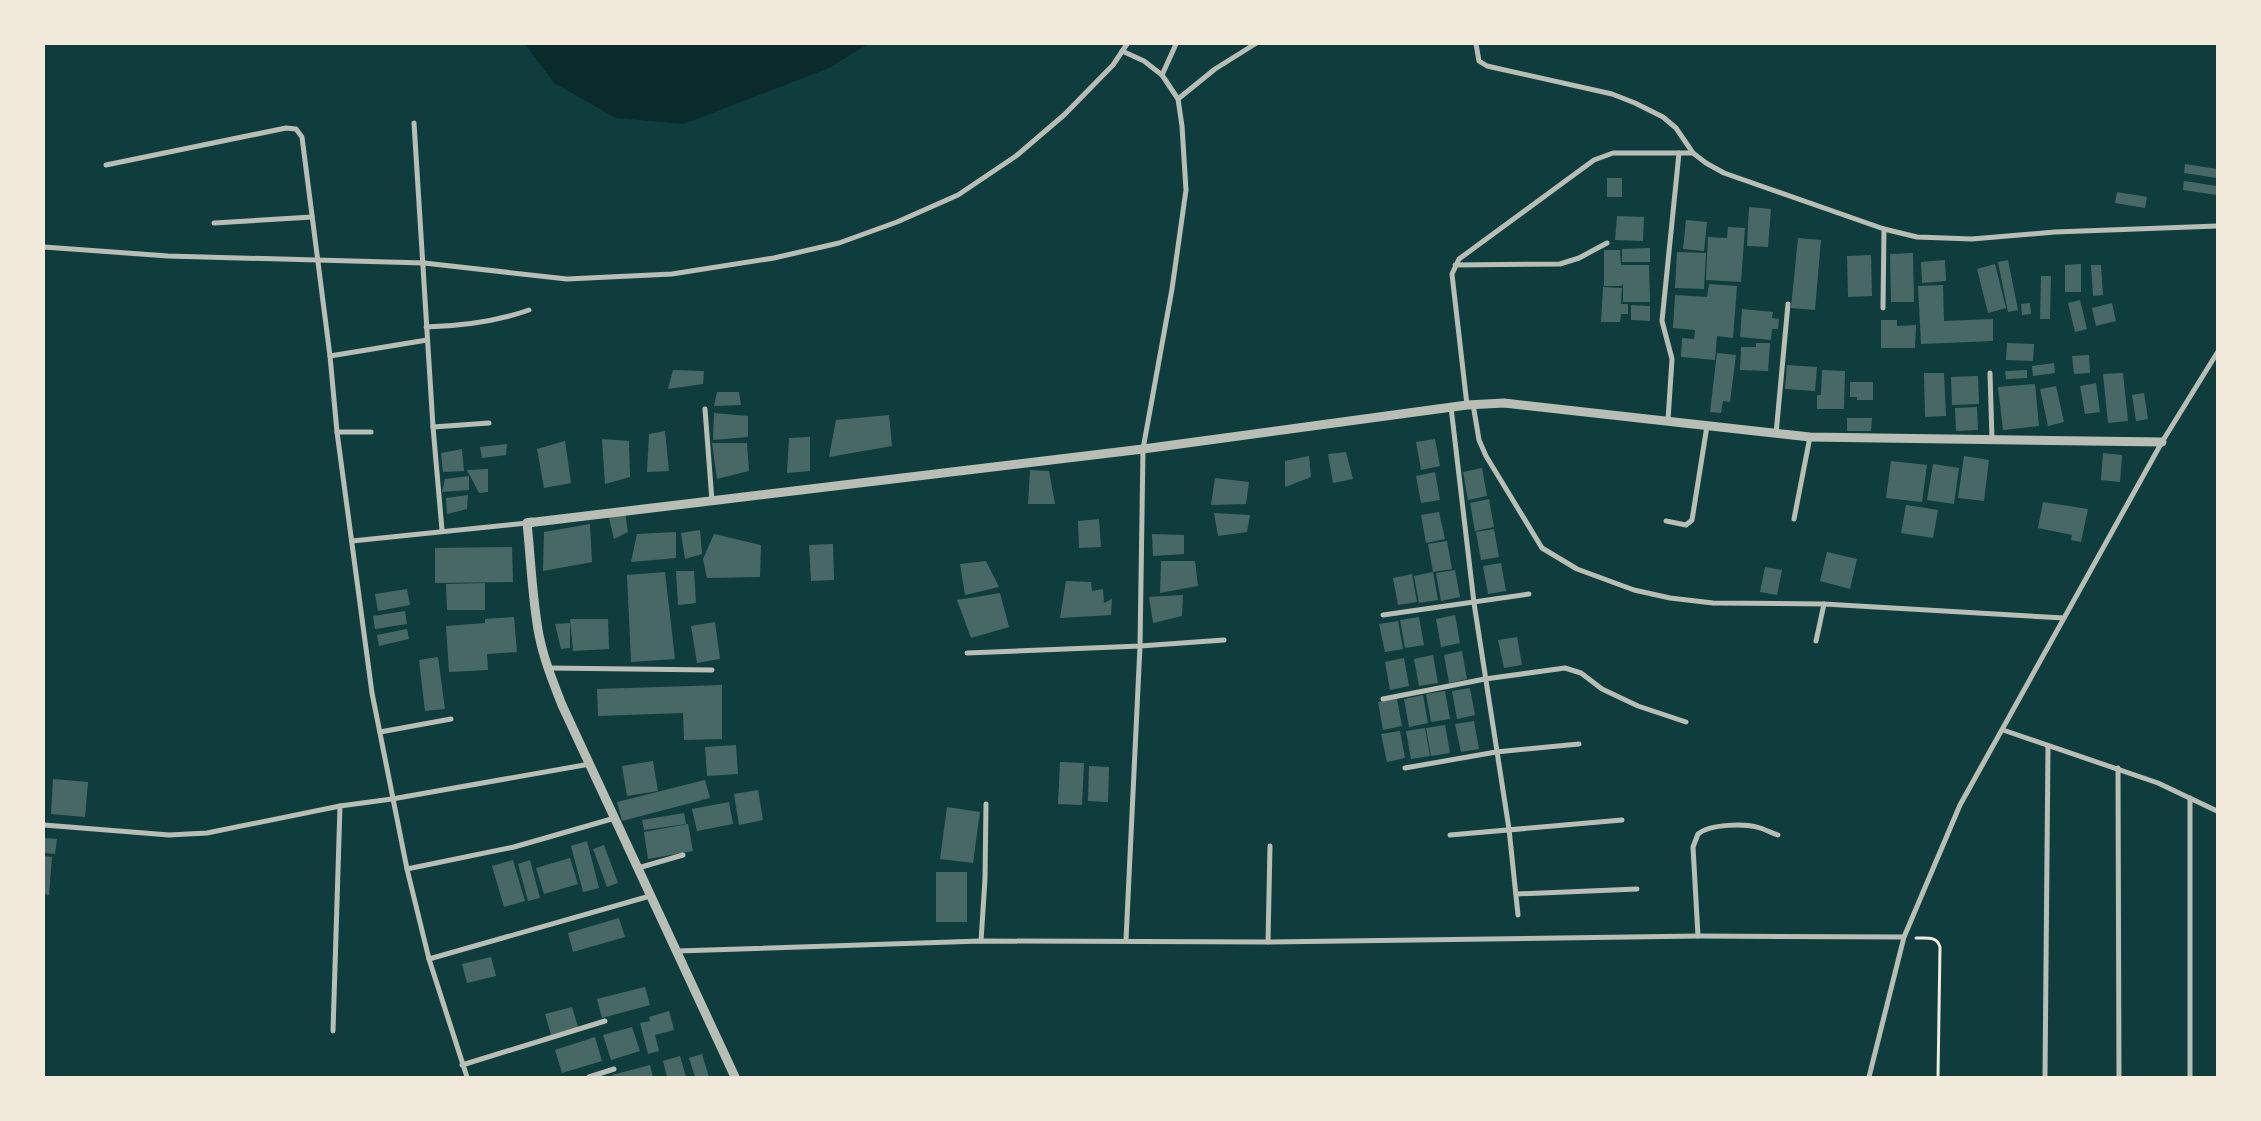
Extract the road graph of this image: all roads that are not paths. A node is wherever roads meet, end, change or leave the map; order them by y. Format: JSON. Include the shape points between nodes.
{"nodes":[{"id":1,"x":1127,"y":44,"type":"edge"},
{"id":2,"x":1176,"y":44,"type":"edge"},
{"id":3,"x":1255,"y":44,"type":"edge"},
{"id":4,"x":1476,"y":44,"type":"edge"},
{"id":5,"x":1122,"y":51,"type":"junction"},
{"id":6,"x":1162,"y":75,"type":"junction"},
{"id":7,"x":1178,"y":99,"type":"junction"},
{"id":8,"x":414,"y":124,"type":"dead end"},
{"id":9,"x":1679,"y":153,"type":"junction"},
{"id":10,"x":1694,"y":153,"type":"junction"},
{"id":11,"x":106,"y":165,"type":"dead end"},
{"id":12,"x":312,"y":217,"type":"junction"},
{"id":13,"x":214,"y":223,"type":"dead end"},
{"id":14,"x":2217,"y":226,"type":"edge"},
{"id":15,"x":1884,"y":229,"type":"junction"},
{"id":16,"x":1607,"y":243,"type":"dead end"},
{"id":17,"x":44,"y":247,"type":"edge"},
{"id":18,"x":317,"y":259,"type":"junction"},
{"id":19,"x":424,"y":263,"type":"junction"},
{"id":20,"x":1455,"y":265,"type":"junction"},
{"id":21,"x":1788,"y":304,"type":"dead end"},
{"id":22,"x":1883,"y":308,"type":"dead end"},
{"id":23,"x":529,"y":310,"type":"dead end"},
{"id":24,"x":426,"y":327,"type":"junction"},
{"id":25,"x":427,"y":340,"type":"junction"},
{"id":26,"x":2217,"y":353,"type":"edge"},
{"id":27,"x":330,"y":356,"type":"junction"},
{"id":28,"x":1990,"y":373,"type":"dead end"},
{"id":29,"x":1470,"y":404,"type":"junction"},
{"id":30,"x":1451,"y":407,"type":"junction"},
{"id":31,"x":705,"y":409,"type":"dead end"},
{"id":32,"x":1668,"y":420,"type":"junction"},
{"id":33,"x":489,"y":423,"type":"dead end"},
{"id":34,"x":1707,"y":426,"type":"junction"},
{"id":35,"x":432,"y":427,"type":"junction"},
{"id":36,"x":337,"y":432,"type":"junction"},
{"id":37,"x":371,"y":432,"type":"dead end"},
{"id":38,"x":1776,"y":434,"type":"junction"},
{"id":39,"x":1810,"y":437,"type":"junction"},
{"id":40,"x":1992,"y":441,"type":"junction"},
{"id":41,"x":2162,"y":442,"type":"junction"},
{"id":42,"x":1143,"y":449,"type":"junction"},
{"id":43,"x":712,"y":501,"type":"junction"},
{"id":44,"x":1794,"y":519,"type":"dead end"},
{"id":45,"x":1666,"y":521,"type":"dead end"},
{"id":46,"x":527,"y":523,"type":"junction"},
{"id":47,"x":442,"y":530,"type":"junction"},
{"id":48,"x":352,"y":541,"type":"junction"},
{"id":49,"x":1529,"y":594,"type":"dead end"},
{"id":50,"x":1474,"y":602,"type":"junction"},
{"id":51,"x":1824,"y":604,"type":"junction"},
{"id":52,"x":1383,"y":615,"type":"dead end"},
{"id":53,"x":2064,"y":618,"type":"junction"},
{"id":54,"x":1224,"y":640,"type":"dead end"},
{"id":55,"x":1816,"y":641,"type":"dead end"},
{"id":56,"x":1140,"y":646,"type":"junction"},
{"id":57,"x":967,"y":653,"type":"dead end"},
{"id":58,"x":548,"y":668,"type":"junction"},
{"id":59,"x":712,"y":670,"type":"dead end"},
{"id":60,"x":1485,"y":679,"type":"junction"},
{"id":61,"x":1383,"y":699,"type":"dead end"},
{"id":62,"x":451,"y":719,"type":"dead end"},
{"id":63,"x":1686,"y":722,"type":"dead end"},
{"id":64,"x":2003,"y":730,"type":"junction"},
{"id":65,"x":380,"y":732,"type":"junction"},
{"id":66,"x":1579,"y":744,"type":"dead end"},
{"id":67,"x":2048,"y":746,"type":"junction"},
{"id":68,"x":1496,"y":752,"type":"junction"},
{"id":69,"x":590,"y":764,"type":"junction"},
{"id":70,"x":1405,"y":768,"type":"dead end"},
{"id":71,"x":2118,"y":768,"type":"junction"},
{"id":72,"x":2190,"y":798,"type":"junction"},
{"id":73,"x":392,"y":799,"type":"junction"},
{"id":74,"x":986,"y":804,"type":"dead end"},
{"id":75,"x":340,"y":806,"type":"junction"},
{"id":76,"x":2217,"y":811,"type":"edge"},
{"id":77,"x":615,"y":818,"type":"junction"},
{"id":78,"x":1622,"y":820,"type":"dead end"},
{"id":79,"x":44,"y":825,"type":"edge"},
{"id":80,"x":1509,"y":829,"type":"junction"},
{"id":81,"x":1450,"y":835,"type":"dead end"},
{"id":82,"x":1778,"y":835,"type":"dead end"},
{"id":83,"x":1270,"y":846,"type":"dead end"},
{"id":84,"x":682,"y":855,"type":"dead end"},
{"id":85,"x":407,"y":868,"type":"junction"},
{"id":86,"x":637,"y":868,"type":"junction"},
{"id":87,"x":1637,"y":889,"type":"dead end"},
{"id":88,"x":1516,"y":894,"type":"junction"},
{"id":89,"x":650,"y":896,"type":"junction"},
{"id":90,"x":1518,"y":915,"type":"dead end"},
{"id":91,"x":1698,"y":936,"type":"junction"},
{"id":92,"x":1904,"y":938,"type":"junction"},
{"id":93,"x":981,"y":940,"type":"junction"},
{"id":94,"x":1126,"y":940,"type":"junction"},
{"id":95,"x":1268,"y":942,"type":"junction"},
{"id":96,"x":677,"y":951,"type":"junction"},
{"id":97,"x":429,"y":959,"type":"junction"},
{"id":98,"x":605,"y":1021,"type":"dead end"},
{"id":99,"x":333,"y":1031,"type":"dead end"},
{"id":100,"x":462,"y":1065,"type":"junction"},
{"id":101,"x":614,"y":1070,"type":"dead end"},
{"id":102,"x":467,"y":1077,"type":"edge"},
{"id":103,"x":590,"y":1077,"type":"edge"},
{"id":104,"x":735,"y":1077,"type":"edge"},
{"id":105,"x":1869,"y":1077,"type":"edge"},
{"id":106,"x":2045,"y":1077,"type":"edge"},
{"id":107,"x":2119,"y":1077,"type":"edge"},
{"id":108,"x":2190,"y":1077,"type":"edge"}],
"edges":[{"from":1,"to":5,"type":"street"},
{"from":2,"to":6,"type":"street"},
{"from":3,"to":7,"type":"street","via":[[1215,69]]},
{"from":4,"to":10,"type":"street","via":[[1480,61],[1487,66],[1635,102],[1670,123]]},
{"from":5,"to":6,"type":"street","via":[[1144,61]]},
{"from":5,"to":19,"type":"street","via":[[1113,65],[1064,115],[1016,156],[958,195],[839,243],[774,258],[672,274],[567,278]]},
{"from":6,"to":7,"type":"street"},
{"from":7,"to":42,"type":"street","via":[[1186,190]]},
{"from":8,"to":19,"type":"street"},
{"from":9,"to":10,"type":"street"},
{"from":9,"to":20,"type":"street","via":[[1614,153],[1594,160],[1466,252]]},
{"from":9,"to":32,"type":"street","via":[[1662,321],[1672,359]]},
{"from":10,"to":15,"type":"street","via":[[1706,164],[1724,172]]},
{"from":11,"to":12,"type":"street","via":[[286,128],[296,129],[302,137]]},
{"from":12,"to":13,"type":"street"},
{"from":12,"to":18,"type":"street"},
{"from":14,"to":15,"type":"street","via":[[2055,232],[1972,239],[1916,237]]},
{"from":15,"to":22,"type":"street"},
{"from":16,"to":20,"type":"street","via":[[1560,264]]},
{"from":17,"to":18,"type":"street","via":[[168,256]]},
{"from":18,"to":19,"type":"street"},
{"from":18,"to":27,"type":"street"},
{"from":19,"to":24,"type":"street"},
{"from":20,"to":29,"type":"street","via":[[1452,274]]},
{"from":21,"to":38,"type":"street"},
{"from":23,"to":24,"type":"street","via":[[466,326]]},
{"from":24,"to":25,"type":"street"},
{"from":25,"to":27,"type":"street"},
{"from":25,"to":35,"type":"street"},
{"from":26,"to":41,"type":"street"},
{"from":27,"to":36,"type":"street"},
{"from":28,"to":40,"type":"street"},
{"from":29,"to":30,"type":"street"},
{"from":29,"to":32,"type":"street","via":[[1504,403]]},
{"from":29,"to":51,"type":"street","via":[[1486,456],[1542,548],[1576,569],[1634,590],[1670,598],[1713,603]]},
{"from":30,"to":42,"type":"street"},
{"from":30,"to":50,"type":"street"},
{"from":31,"to":43,"type":"street"},
{"from":32,"to":34,"type":"street"},
{"from":33,"to":35,"type":"street"},
{"from":34,"to":38,"type":"street"},
{"from":34,"to":45,"type":"street","via":[[1692,520],[1686,525]]},
{"from":35,"to":47,"type":"street"},
{"from":36,"to":37,"type":"street"},
{"from":36,"to":48,"type":"street"},
{"from":38,"to":39,"type":"street"},
{"from":39,"to":40,"type":"street"},
{"from":39,"to":44,"type":"street"},
{"from":40,"to":41,"type":"street"},
{"from":41,"to":53,"type":"street"},
{"from":42,"to":43,"type":"street"},
{"from":42,"to":56,"type":"street"},
{"from":43,"to":46,"type":"street"},
{"from":46,"to":47,"type":"street"},
{"from":46,"to":58,"type":"street","via":[[539,635]]},
{"from":47,"to":48,"type":"street"},
{"from":48,"to":65,"type":"street"},
{"from":49,"to":50,"type":"street"},
{"from":50,"to":52,"type":"street"},
{"from":50,"to":60,"type":"street"},
{"from":51,"to":53,"type":"street"},
{"from":51,"to":55,"type":"street"},
{"from":53,"to":64,"type":"street"},
{"from":54,"to":56,"type":"street"},
{"from":56,"to":57,"type":"street"},
{"from":56,"to":94,"type":"street"},
{"from":58,"to":59,"type":"street"},
{"from":58,"to":69,"type":"street"},
{"from":60,"to":61,"type":"street"},
{"from":60,"to":63,"type":"street","via":[[1574,669],[1602,690]]},
{"from":60,"to":68,"type":"street"},
{"from":62,"to":65,"type":"street"},
{"from":64,"to":67,"type":"street"},
{"from":64,"to":92,"type":"street","via":[[1960,806]]},
{"from":65,"to":73,"type":"street"},
{"from":66,"to":68,"type":"street"},
{"from":67,"to":71,"type":"street"},
{"from":67,"to":106,"type":"street"},
{"from":68,"to":70,"type":"street"},
{"from":68,"to":80,"type":"street"},
{"from":69,"to":73,"type":"street"},
{"from":69,"to":77,"type":"street"},
{"from":71,"to":72,"type":"street"},
{"from":71,"to":107,"type":"street"},
{"from":72,"to":76,"type":"street"},
{"from":72,"to":108,"type":"street"},
{"from":73,"to":75,"type":"street"},
{"from":73,"to":85,"type":"street"},
{"from":74,"to":93,"type":"street"},
{"from":75,"to":79,"type":"street","via":[[207,833],[169,835]]},
{"from":75,"to":99,"type":"street"},
{"from":77,"to":85,"type":"street","via":[[514,847]]},
{"from":77,"to":86,"type":"street"},
{"from":78,"to":80,"type":"street"},
{"from":80,"to":81,"type":"street"},
{"from":80,"to":88,"type":"street"},
{"from":82,"to":91,"type":"street","via":[[1758,827],[1740,826],[1715,827],[1698,834],[1693,847]]},
{"from":83,"to":95,"type":"street"},
{"from":84,"to":86,"type":"street"},
{"from":85,"to":97,"type":"street"},
{"from":86,"to":89,"type":"street"},
{"from":87,"to":88,"type":"street"},
{"from":88,"to":90,"type":"street"},
{"from":89,"to":96,"type":"street"},
{"from":89,"to":97,"type":"street"},
{"from":91,"to":92,"type":"street"},
{"from":91,"to":95,"type":"street"},
{"from":92,"to":105,"type":"street"},
{"from":93,"to":94,"type":"street"},
{"from":93,"to":96,"type":"street"},
{"from":94,"to":95,"type":"street"},
{"from":96,"to":104,"type":"street"},
{"from":97,"to":100,"type":"street"},
{"from":98,"to":100,"type":"street"},
{"from":100,"to":102,"type":"street"},
{"from":101,"to":103,"type":"street"}]}
